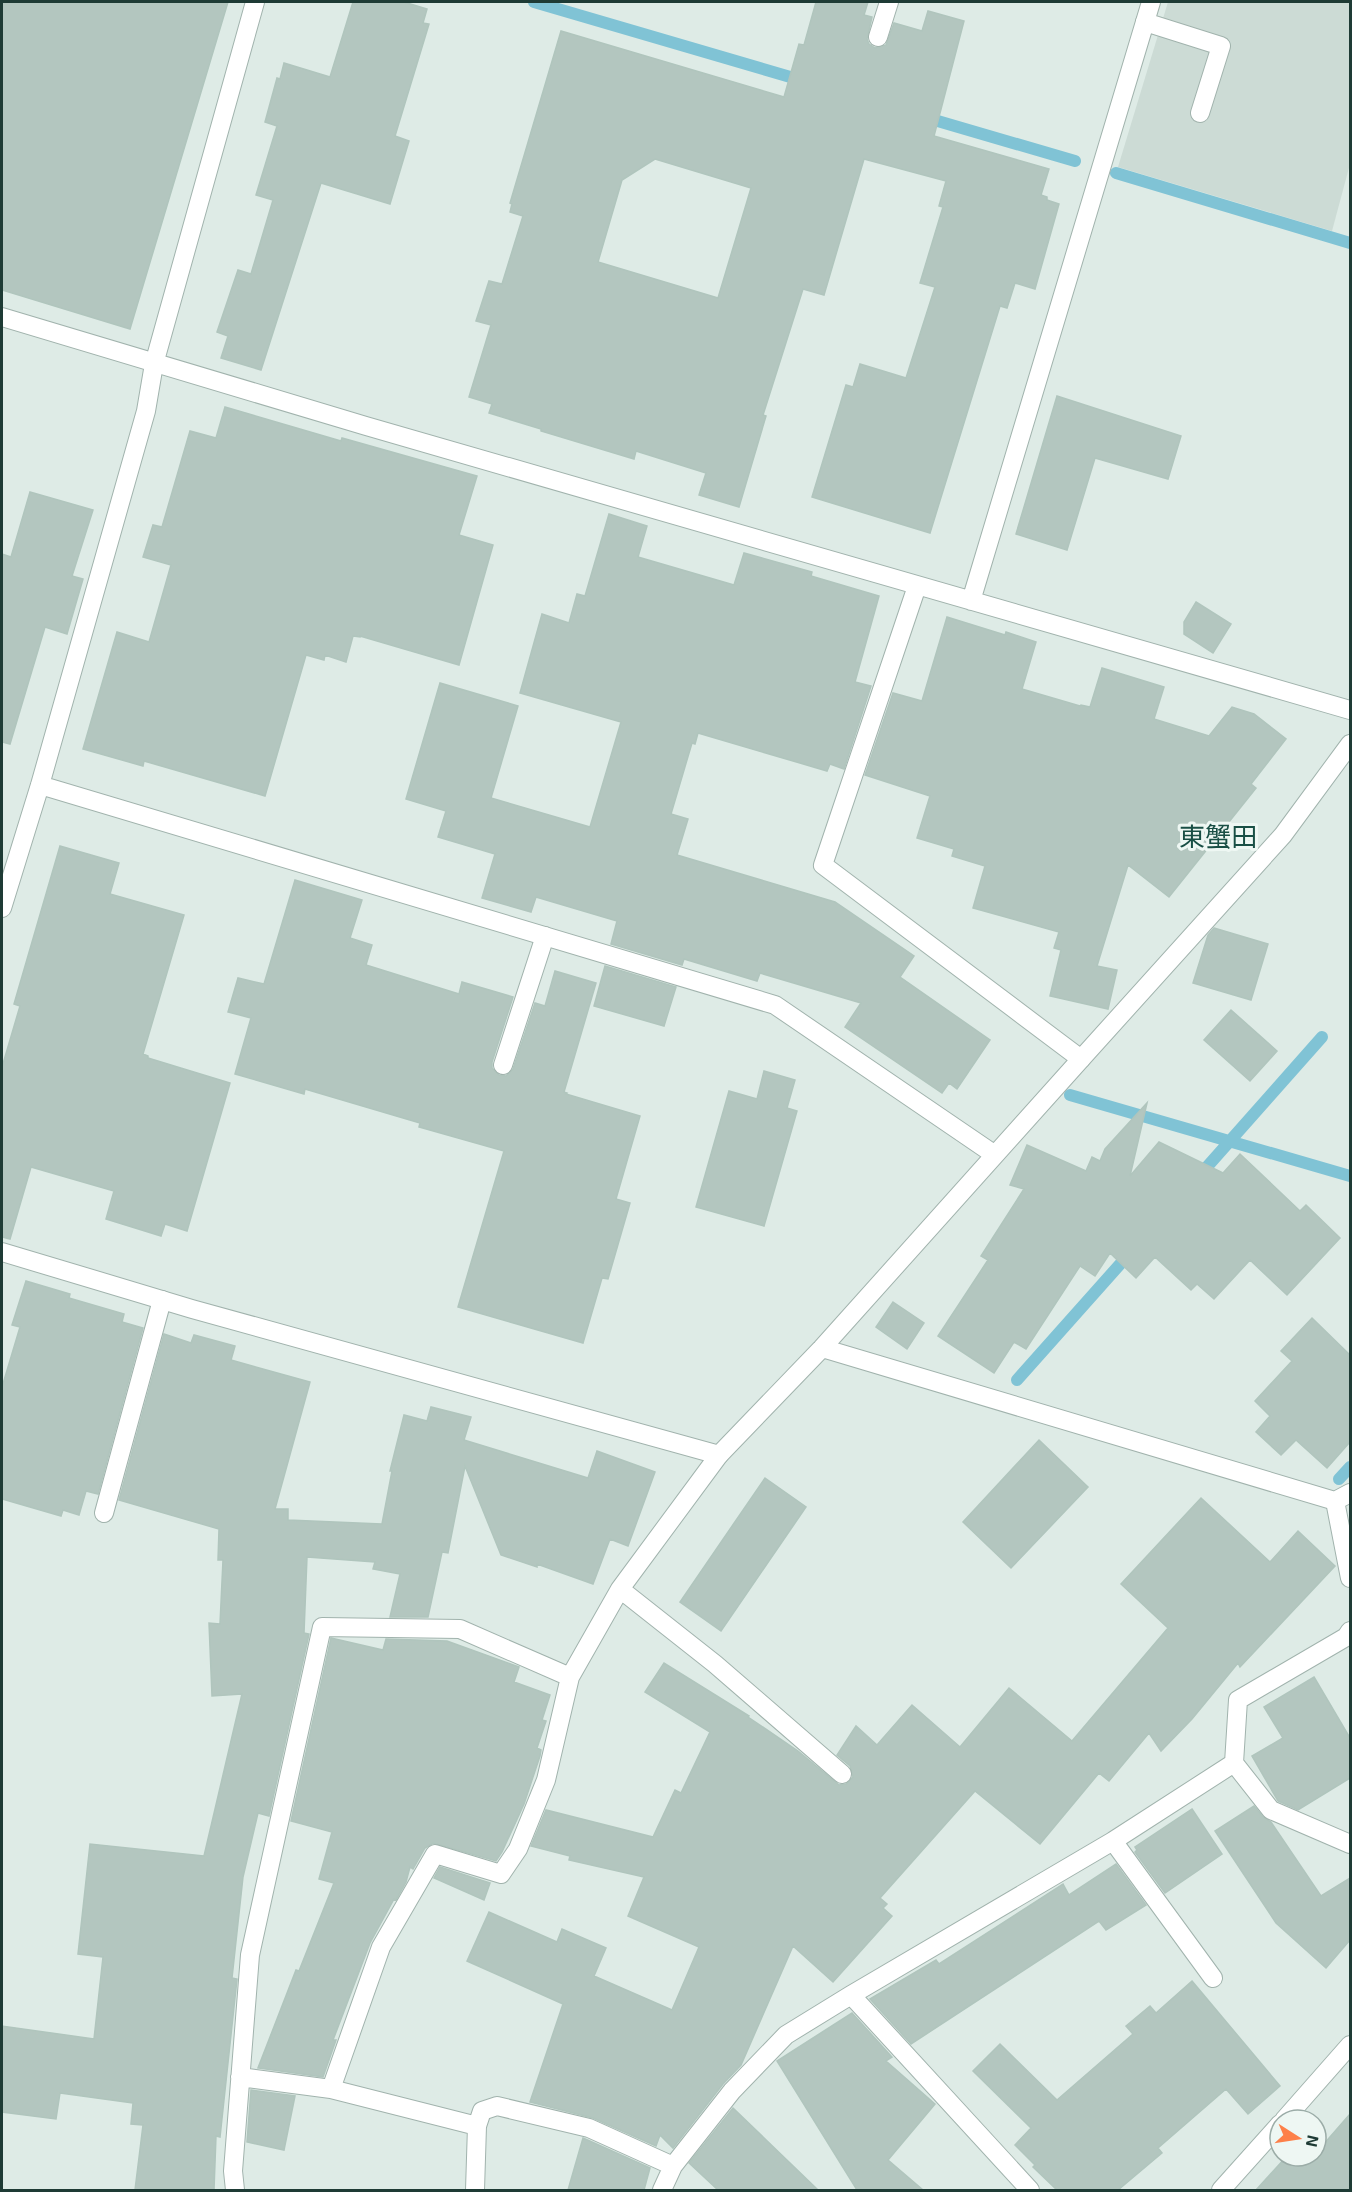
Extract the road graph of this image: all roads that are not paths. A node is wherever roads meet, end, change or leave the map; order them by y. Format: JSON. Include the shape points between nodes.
{"nodes":[{"id":1,"x":255,"y":2,"type":"edge"},
{"id":2,"x":889,"y":2,"type":"edge"},
{"id":3,"x":1151,"y":2,"type":"edge"},
{"id":4,"x":1145,"y":22,"type":"junction"},
{"id":5,"x":878,"y":37,"type":"dead end"},
{"id":6,"x":1200,"y":113,"type":"dead end"},
{"id":7,"x":2,"y":318,"type":"edge"},
{"id":8,"x":154,"y":364,"type":"junction"},
{"id":9,"x":917,"y":586,"type":"junction"},
{"id":10,"x":971,"y":601,"type":"junction"},
{"id":11,"x":1350,"y":710,"type":"edge"},
{"id":12,"x":1350,"y":744,"type":"edge"},
{"id":13,"x":40,"y":785,"type":"junction"},
{"id":14,"x":2,"y":908,"type":"edge"},
{"id":15,"x":545,"y":936,"type":"junction"},
{"id":16,"x":1082,"y":1059,"type":"junction"},
{"id":17,"x":503,"y":1065,"type":"dead end"},
{"id":18,"x":995,"y":1155,"type":"junction"},
{"id":19,"x":2,"y":1254,"type":"edge"},
{"id":20,"x":162,"y":1300,"type":"junction"},
{"id":21,"x":822,"y":1348,"type":"junction"},
{"id":22,"x":719,"y":1455,"type":"junction"},
{"id":23,"x":1343,"y":1497,"type":"edge"},
{"id":24,"x":104,"y":1513,"type":"dead end"},
{"id":25,"x":1350,"y":1578,"type":"edge"},
{"id":26,"x":620,"y":1589,"type":"junction"},
{"id":27,"x":1350,"y":1631,"type":"edge"},
{"id":28,"x":570,"y":1677,"type":"junction"},
{"id":29,"x":1234,"y":1763,"type":"junction"},
{"id":30,"x":842,"y":1774,"type":"dead end"},
{"id":31,"x":1113,"y":1841,"type":"junction"},
{"id":32,"x":1350,"y":1844,"type":"edge"},
{"id":33,"x":1213,"y":1978,"type":"dead end"},
{"id":34,"x":850,"y":1995,"type":"junction"},
{"id":35,"x":1350,"y":2045,"type":"edge"},
{"id":36,"x":240,"y":2077,"type":"junction"},
{"id":37,"x":331,"y":2089,"type":"junction"},
{"id":38,"x":1295,"y":2108,"type":"edge"},
{"id":39,"x":477,"y":2126,"type":"junction"},
{"id":40,"x":1268,"y":2137,"type":"edge"},
{"id":41,"x":673,"y":2166,"type":"junction"},
{"id":42,"x":235,"y":2190,"type":"edge"},
{"id":43,"x":475,"y":2190,"type":"edge"},
{"id":44,"x":662,"y":2190,"type":"edge"},
{"id":45,"x":1030,"y":2190,"type":"edge"},
{"id":46,"x":1221,"y":2190,"type":"edge"}],
"edges":[{"from":1,"to":8,"type":"street"},
{"from":2,"to":5,"type":"street"},
{"from":3,"to":4,"type":"street"},
{"from":4,"to":6,"type":"street","via":[[1221,45]]},
{"from":4,"to":10,"type":"street"},
{"from":7,"to":8,"type":"street"},
{"from":8,"to":9,"type":"street"},
{"from":8,"to":13,"type":"street","via":[[146,411]]},
{"from":9,"to":10,"type":"street"},
{"from":9,"to":16,"type":"street","via":[[823,865]]},
{"from":10,"to":11,"type":"street"},
{"from":12,"to":16,"type":"street","via":[[1283,835]]},
{"from":13,"to":14,"type":"street"},
{"from":13,"to":15,"type":"street"},
{"from":15,"to":17,"type":"street"},
{"from":15,"to":18,"type":"street","via":[[775,1005]]},
{"from":16,"to":18,"type":"street"},
{"from":18,"to":21,"type":"street"},
{"from":19,"to":20,"type":"street"},
{"from":20,"to":22,"type":"street"},
{"from":20,"to":24,"type":"street"},
{"from":21,"to":22,"type":"street"},
{"from":21,"to":23,"type":"street"},
{"from":22,"to":26,"type":"street"},
{"from":23,"to":25,"type":"street"},
{"from":26,"to":28,"type":"street"},
{"from":26,"to":30,"type":"street","via":[[715,1664]]},
{"from":27,"to":29,"type":"street","via":[[1346,1637],[1238,1700]]},
{"from":28,"to":36,"type":"street","via":[[460,1629],[322,1627],[250,1955]]},
{"from":28,"to":37,"type":"street","via":[[546,1780],[518,1849],[501,1874],[435,1854],[381,1947]]},
{"from":29,"to":31,"type":"street"},
{"from":29,"to":32,"type":"street","via":[[1271,1810]]},
{"from":31,"to":33,"type":"street"},
{"from":31,"to":34,"type":"street"},
{"from":34,"to":41,"type":"street","via":[[786,2035],[732,2091]]},
{"from":34,"to":45,"type":"street"},
{"from":35,"to":38,"type":"street"},
{"from":36,"to":37,"type":"street"},
{"from":36,"to":42,"type":"street","via":[[232,2171]]},
{"from":37,"to":39,"type":"street"},
{"from":39,"to":41,"type":"street","via":[[482,2111],[497,2106],[589,2128]]},
{"from":39,"to":43,"type":"street"},
{"from":40,"to":46,"type":"street"},
{"from":41,"to":44,"type":"street"}]}
